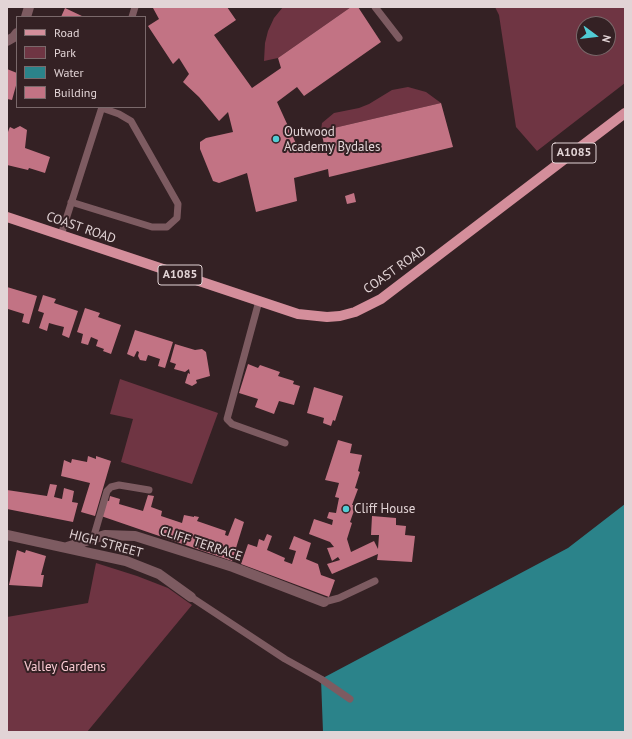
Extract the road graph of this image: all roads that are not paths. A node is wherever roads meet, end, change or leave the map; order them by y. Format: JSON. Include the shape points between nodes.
{"nodes":[{"id":1,"x":375,"y":7,"type":"edge"},
{"id":2,"x":16,"y":34,"type":"edge"},
{"id":3,"x":399,"y":38,"type":"dead end"},
{"id":4,"x":7,"y":41,"type":"edge"},
{"id":5,"x":102,"y":108,"type":"edge"},
{"id":6,"x":104,"y":108,"type":"edge"},
{"id":7,"x":625,"y":114,"type":"edge"},
{"id":8,"x":71,"y":202,"type":"junction"},
{"id":9,"x":7,"y":217,"type":"edge"},
{"id":10,"x":61,"y":235,"type":"junction"},
{"id":11,"x":259,"y":301,"type":"junction"},
{"id":12,"x":285,"y":443,"type":"dead end"},
{"id":13,"x":149,"y":490,"type":"dead end"},
{"id":14,"x":7,"y":535,"type":"edge"},
{"id":15,"x":93,"y":539,"type":"junction"},
{"id":16,"x":67,"y":547,"type":"junction"},
{"id":17,"x":375,"y":581,"type":"dead end"},
{"id":18,"x":191,"y":597,"type":"joint"},
{"id":19,"x":324,"y":602,"type":"joint"},
{"id":20,"x":350,"y":699,"type":"dead end"}],
"edges":[{"from":1,"to":3,"type":"lane"},
{"from":2,"to":4,"type":"street"},
{"from":5,"to":8,"type":"lane"},
{"from":6,"to":8,"type":"lane","via":[[131,121],[178,204],[177,218],[167,227],[152,227]]},
{"from":7,"to":11,"type":"main road","name":"COAST ROAD","number":"A1085","via":[[381,298],[355,312],[340,316],[310,316]]},
{"from":8,"to":10,"type":"lane"},
{"from":9,"to":10,"type":"main road","name":"COAST ROAD","number":"A1085"},
{"from":10,"to":11,"type":"main road","name":"COAST ROAD","number":"A1085"},
{"from":11,"to":12,"type":"lane","via":[[227,419],[232,424]]},
{"from":13,"to":15,"type":"lane","via":[[119,485],[111,487],[107,491]]},
{"from":14,"to":16,"type":"street","name":"HIGH STREET"},
{"from":15,"to":16,"type":"street","name":"CLIFF TERRACE"},
{"from":15,"to":19,"type":"street","name":"CLIFF TERRACE","via":[[105,535],[135,536],[233,567]]},
{"from":16,"to":18,"type":"street","name":"HIGH STREET","via":[[126,561],[159,574]]},
{"from":17,"to":19,"type":"lane","via":[[339,598]]},
{"from":18,"to":20,"type":"lane","via":[[285,660],[321,679]]}]}
